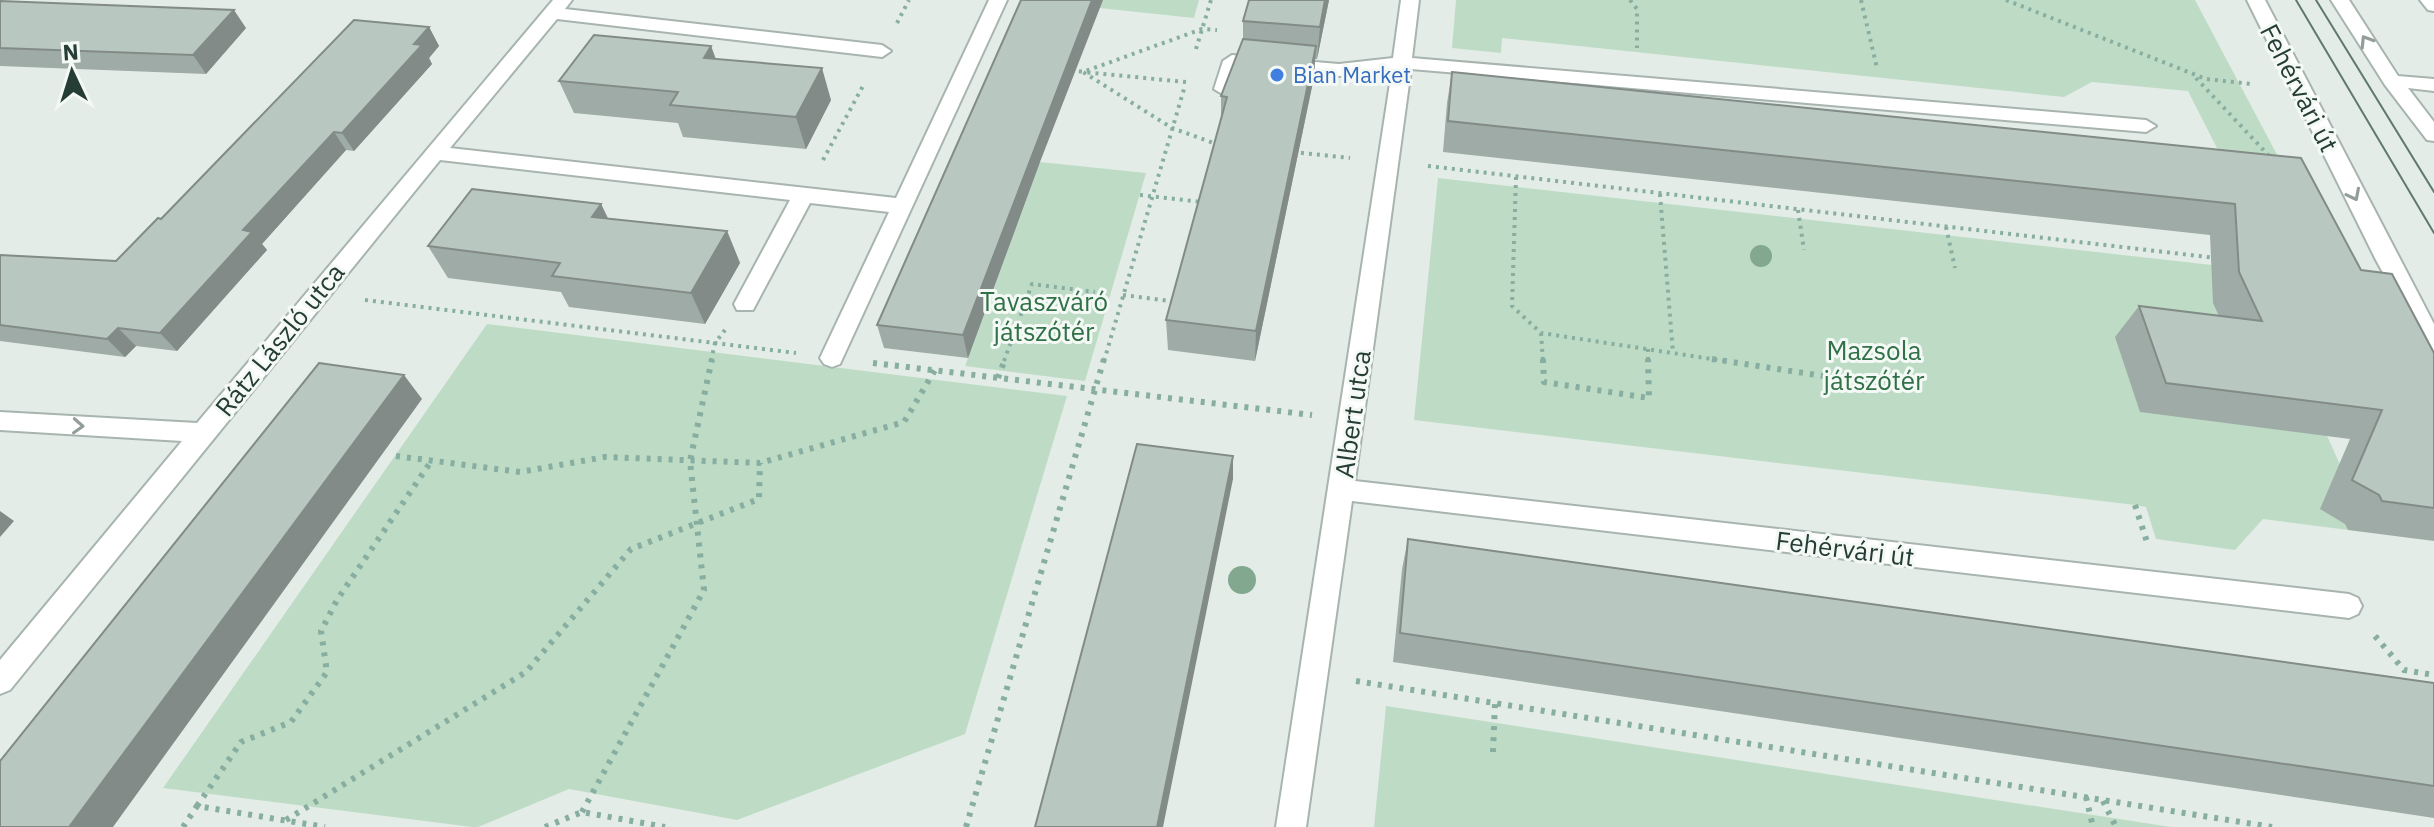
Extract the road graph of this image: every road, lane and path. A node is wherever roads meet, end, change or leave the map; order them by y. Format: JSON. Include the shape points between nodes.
{"nodes":[{"id":1,"x":909,"y":0,"type":"edge"},
{"id":2,"x":998,"y":0,"type":"edge"},
{"id":3,"x":1211,"y":0,"type":"edge"},
{"id":4,"x":1410,"y":0,"type":"edge"},
{"id":5,"x":1630,"y":0,"type":"edge"},
{"id":6,"x":1861,"y":0,"type":"edge"},
{"id":7,"x":2006,"y":0,"type":"edge"},
{"id":8,"x":2256,"y":0,"type":"edge"},
{"id":9,"x":2340,"y":0,"type":"edge"},
{"id":10,"x":2429,"y":0,"type":"edge"},
{"id":11,"x":557,"y":6,"type":"edge"},
{"id":12,"x":2434,"y":6,"type":"edge"},
{"id":13,"x":882,"y":51,"type":"junction"},
{"id":14,"x":1194,"y":55,"type":"dead end"},
{"id":15,"x":1404,"y":63,"type":"junction"},
{"id":16,"x":1062,"y":69,"type":"edge"},
{"id":17,"x":1190,"y":69,"type":"dead end"},
{"id":18,"x":1076,"y":71,"type":"edge"},
{"id":19,"x":2193,"y":74,"type":"junction"},
{"id":20,"x":2392,"y":81,"type":"junction"},
{"id":21,"x":1636,"y":82,"type":"junction"},
{"id":22,"x":2252,"y":84,"type":"dead end"},
{"id":23,"x":2434,"y":85,"type":"edge"},
{"id":24,"x":1224,"y":89,"type":"edge"},
{"id":25,"x":1886,"y":104,"type":"junction"},
{"id":26,"x":2146,"y":126,"type":"dead end"},
{"id":27,"x":2434,"y":135,"type":"edge"},
{"id":28,"x":434,"y":153,"type":"junction"},
{"id":29,"x":1390,"y":162,"type":"junction"},
{"id":30,"x":2274,"y":162,"type":"edge"},
{"id":31,"x":1516,"y":177,"type":"junction"},
{"id":32,"x":1660,"y":194,"type":"junction"},
{"id":33,"x":1140,"y":195,"type":"dead end"},
{"id":34,"x":803,"y":196,"type":"junction"},
{"id":35,"x":1152,"y":196,"type":"junction"},
{"id":36,"x":1207,"y":202,"type":"edge"},
{"id":37,"x":902,"y":206,"type":"junction"},
{"id":38,"x":1798,"y":210,"type":"junction"},
{"id":39,"x":1946,"y":227,"type":"junction"},
{"id":40,"x":1804,"y":250,"type":"dead end"},
{"id":41,"x":2226,"y":259,"type":"dead end"},
{"id":42,"x":1955,"y":268,"type":"dead end"},
{"id":43,"x":1095,"y":292,"type":"dead end"},
{"id":44,"x":1123,"y":295,"type":"junction"},
{"id":45,"x":1180,"y":302,"type":"edge"},
{"id":46,"x":745,"y":304,"type":"joint"},
{"id":47,"x":1541,"y":333,"type":"junction"},
{"id":48,"x":2431,"y":335,"type":"edge"},
{"id":49,"x":1648,"y":349,"type":"junction"},
{"id":50,"x":1673,"y":353,"type":"junction"},
{"id":51,"x":832,"y":358,"type":"dead end"},
{"id":52,"x":935,"y":370,"type":"dead end"},
{"id":53,"x":998,"y":378,"type":"dead end"},
{"id":54,"x":1889,"y":386,"type":"dead end"},
{"id":55,"x":0,"y":421,"type":"edge"},
{"id":56,"x":204,"y":433,"type":"junction"},
{"id":57,"x":396,"y":456,"type":"dead end"},
{"id":58,"x":432,"y":460,"type":"junction"},
{"id":59,"x":690,"y":461,"type":"junction"},
{"id":60,"x":760,"y":463,"type":"junction"},
{"id":61,"x":1342,"y":490,"type":"junction"},
{"id":62,"x":697,"y":526,"type":"junction"},
{"id":63,"x":2349,"y":606,"type":"joint"},
{"id":64,"x":1314,"y":674,"type":"junction"},
{"id":65,"x":2434,"y":675,"type":"edge"},
{"id":66,"x":0,"y":681,"type":"edge"},
{"id":67,"x":1495,"y":703,"type":"junction"},
{"id":68,"x":1493,"y":752,"type":"dead end"},
{"id":69,"x":2086,"y":797,"type":"junction"},
{"id":70,"x":2103,"y":801,"type":"junction"},
{"id":71,"x":197,"y":806,"type":"junction"},
{"id":72,"x":582,"y":812,"type":"junction"},
{"id":73,"x":286,"y":820,"type":"junction"},
{"id":74,"x":183,"y":827,"type":"edge"},
{"id":75,"x":325,"y":827,"type":"edge"},
{"id":76,"x":545,"y":827,"type":"edge"},
{"id":77,"x":665,"y":827,"type":"edge"},
{"id":78,"x":966,"y":827,"type":"edge"},
{"id":79,"x":1291,"y":827,"type":"edge"},
{"id":80,"x":2093,"y":827,"type":"edge"},
{"id":81,"x":2116,"y":827,"type":"edge"},
{"id":82,"x":2272,"y":827,"type":"edge"}],
"edges":[{"from":1,"to":13,"type":"path"},
{"from":2,"to":37,"type":"street"},
{"from":3,"to":14,"type":"path"},
{"from":4,"to":15,"type":"street","name":"Albert utca"},
{"from":5,"to":21,"type":"path","via":[[1637,9]]},
{"from":6,"to":25,"type":"path"},
{"from":7,"to":19,"type":"path"},
{"from":8,"to":48,"type":"street","name":"Fehérvári út","one_way":true},
{"from":20,"to":9,"type":"street","one_way":true},
{"from":10,"to":12,"type":"street"},
{"from":11,"to":13,"type":"street"},
{"from":11,"to":28,"type":"street","name":"Rátz László utca"},
{"from":13,"to":34,"type":"path"},
{"from":15,"to":21,"type":"street"},
{"from":15,"to":24,"type":"street","via":[[1339,70],[1232,61]]},
{"from":15,"to":29,"type":"street","name":"Albert utca"},
{"from":16,"to":18,"type":"path"},
{"from":17,"to":35,"type":"path"},
{"from":19,"to":22,"type":"path"},
{"from":19,"to":30,"type":"path"},
{"from":20,"to":23,"type":"street"},
{"from":20,"to":27,"type":"street"},
{"from":21,"to":25,"type":"street"},
{"from":25,"to":26,"type":"street"},
{"from":28,"to":34,"type":"street"},
{"from":28,"to":56,"type":"street","name":"Rátz László utca"},
{"from":29,"to":31,"type":"path"},
{"from":29,"to":61,"type":"street","name":"Albert utca"},
{"from":31,"to":32,"type":"path"},
{"from":31,"to":47,"type":"path","via":[[1512,306]]},
{"from":32,"to":38,"type":"path"},
{"from":32,"to":50,"type":"path"},
{"from":33,"to":35,"type":"path"},
{"from":34,"to":37,"type":"street"},
{"from":34,"to":46,"type":"street"},
{"from":35,"to":36,"type":"path"},
{"from":35,"to":44,"type":"path"},
{"from":37,"to":51,"type":"street"},
{"from":38,"to":39,"type":"path"},
{"from":38,"to":40,"type":"path"},
{"from":39,"to":41,"type":"path"},
{"from":39,"to":42,"type":"path"},
{"from":43,"to":53,"type":"path","via":[[1032,284]]},
{"from":44,"to":45,"type":"path"},
{"from":44,"to":78,"type":"path"},
{"from":46,"to":59,"type":"path","via":[[715,343]]},
{"from":47,"to":49,"type":"path"},
{"from":47,"to":49,"type":"path","via":[[1544,382],[1649,398]]},
{"from":49,"to":50,"type":"path"},
{"from":50,"to":54,"type":"path"},
{"from":52,"to":60,"type":"path","via":[[904,422]]},
{"from":55,"to":56,"type":"street","one_way":true},
{"from":56,"to":66,"type":"street","name":"Rátz László utca"},
{"from":57,"to":58,"type":"path"},
{"from":58,"to":59,"type":"path","via":[[520,472],[605,457]]},
{"from":58,"to":71,"type":"path","via":[[321,631],[327,672],[291,722],[241,742]]},
{"from":59,"to":60,"type":"path"},
{"from":59,"to":62,"type":"path"},
{"from":60,"to":62,"type":"path","via":[[759,499]]},
{"from":61,"to":63,"type":"street","name":"Fehérvári út"},
{"from":61,"to":64,"type":"street","name":"Albert utca"},
{"from":62,"to":72,"type":"path","via":[[704,590]]},
{"from":62,"to":73,"type":"path","via":[[631,549],[526,672]]},
{"from":63,"to":65,"type":"path","via":[[2404,670]]},
{"from":64,"to":67,"type":"path"},
{"from":64,"to":79,"type":"street","name":"Albert utca"},
{"from":67,"to":68,"type":"path"},
{"from":67,"to":69,"type":"path"},
{"from":69,"to":70,"type":"path"},
{"from":69,"to":80,"type":"path"},
{"from":70,"to":81,"type":"path"},
{"from":70,"to":82,"type":"path"},
{"from":71,"to":73,"type":"path"},
{"from":71,"to":74,"type":"path"},
{"from":72,"to":76,"type":"path"},
{"from":72,"to":77,"type":"path"},
{"from":73,"to":75,"type":"path"}]}
